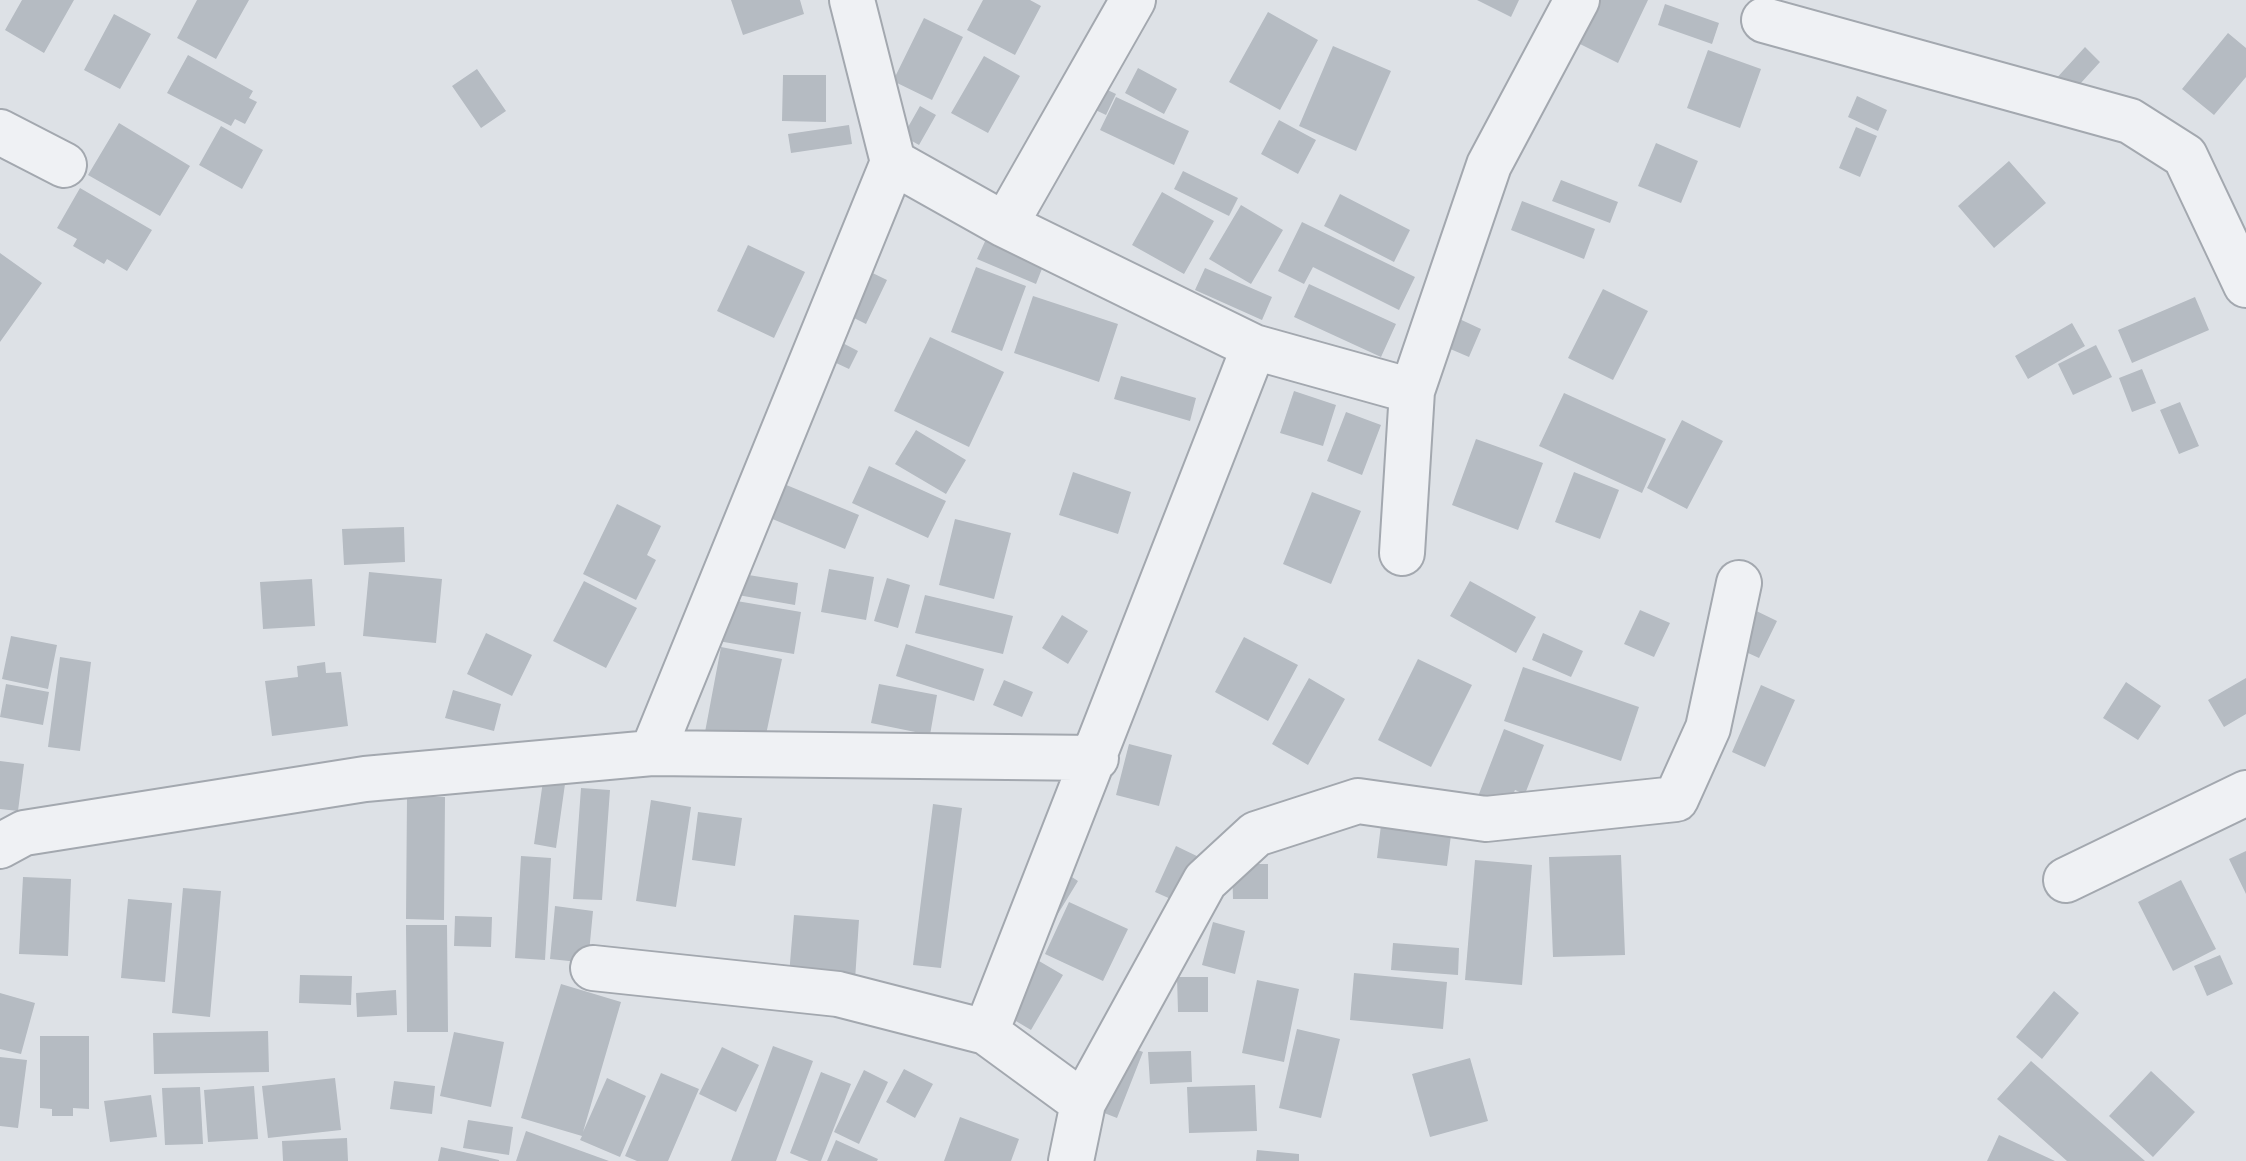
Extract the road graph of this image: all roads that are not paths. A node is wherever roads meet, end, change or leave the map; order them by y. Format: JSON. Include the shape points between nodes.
{"nodes":[{"id":1,"x":852,"y":0,"type":"edge"},
{"id":2,"x":1133,"y":0,"type":"edge"},
{"id":3,"x":1577,"y":0,"type":"edge"},
{"id":4,"x":1764,"y":20,"type":"dead end"},
{"id":5,"x":0,"y":132,"type":"edge"},
{"id":6,"x":893,"y":162,"type":"junction"},
{"id":7,"x":64,"y":165,"type":"dead end"},
{"id":8,"x":1005,"y":225,"type":"junction"},
{"id":9,"x":2246,"y":285,"type":"edge"},
{"id":10,"x":1254,"y":347,"type":"junction"},
{"id":11,"x":1412,"y":391,"type":"junction"},
{"id":12,"x":1402,"y":553,"type":"dead end"},
{"id":13,"x":1739,"y":583,"type":"dead end"},
{"id":14,"x":652,"y":753,"type":"junction"},
{"id":15,"x":1096,"y":758,"type":"junction"},
{"id":16,"x":2246,"y":793,"type":"edge"},
{"id":17,"x":0,"y":846,"type":"edge"},
{"id":18,"x":2066,"y":880,"type":"dead end"},
{"id":19,"x":593,"y":968,"type":"dead end"},
{"id":20,"x":986,"y":1032,"type":"junction"},
{"id":21,"x":1083,"y":1103,"type":"junction"},
{"id":22,"x":1071,"y":1161,"type":"edge"}],
"edges":[{"from":1,"to":6,"type":"street"},
{"from":2,"to":8,"type":"street"},
{"from":3,"to":11,"type":"street","via":[[1489,165]]},
{"from":4,"to":9,"type":"street","via":[[2130,121],[2185,156]]},
{"from":5,"to":7,"type":"street"},
{"from":6,"to":8,"type":"street"},
{"from":6,"to":14,"type":"street"},
{"from":8,"to":10,"type":"street"},
{"from":10,"to":11,"type":"street"},
{"from":10,"to":15,"type":"street"},
{"from":11,"to":12,"type":"street"},
{"from":13,"to":21,"type":"street","via":[[1708,728],[1676,799],[1486,819],[1358,801],[1256,834],[1205,881]]},
{"from":14,"to":15,"type":"street"},
{"from":14,"to":17,"type":"street","via":[[365,779],[24,833]]},
{"from":15,"to":20,"type":"street"},
{"from":16,"to":18,"type":"street"},
{"from":19,"to":20,"type":"street","via":[[838,994]]},
{"from":20,"to":21,"type":"street"},
{"from":21,"to":22,"type":"street"}]}
